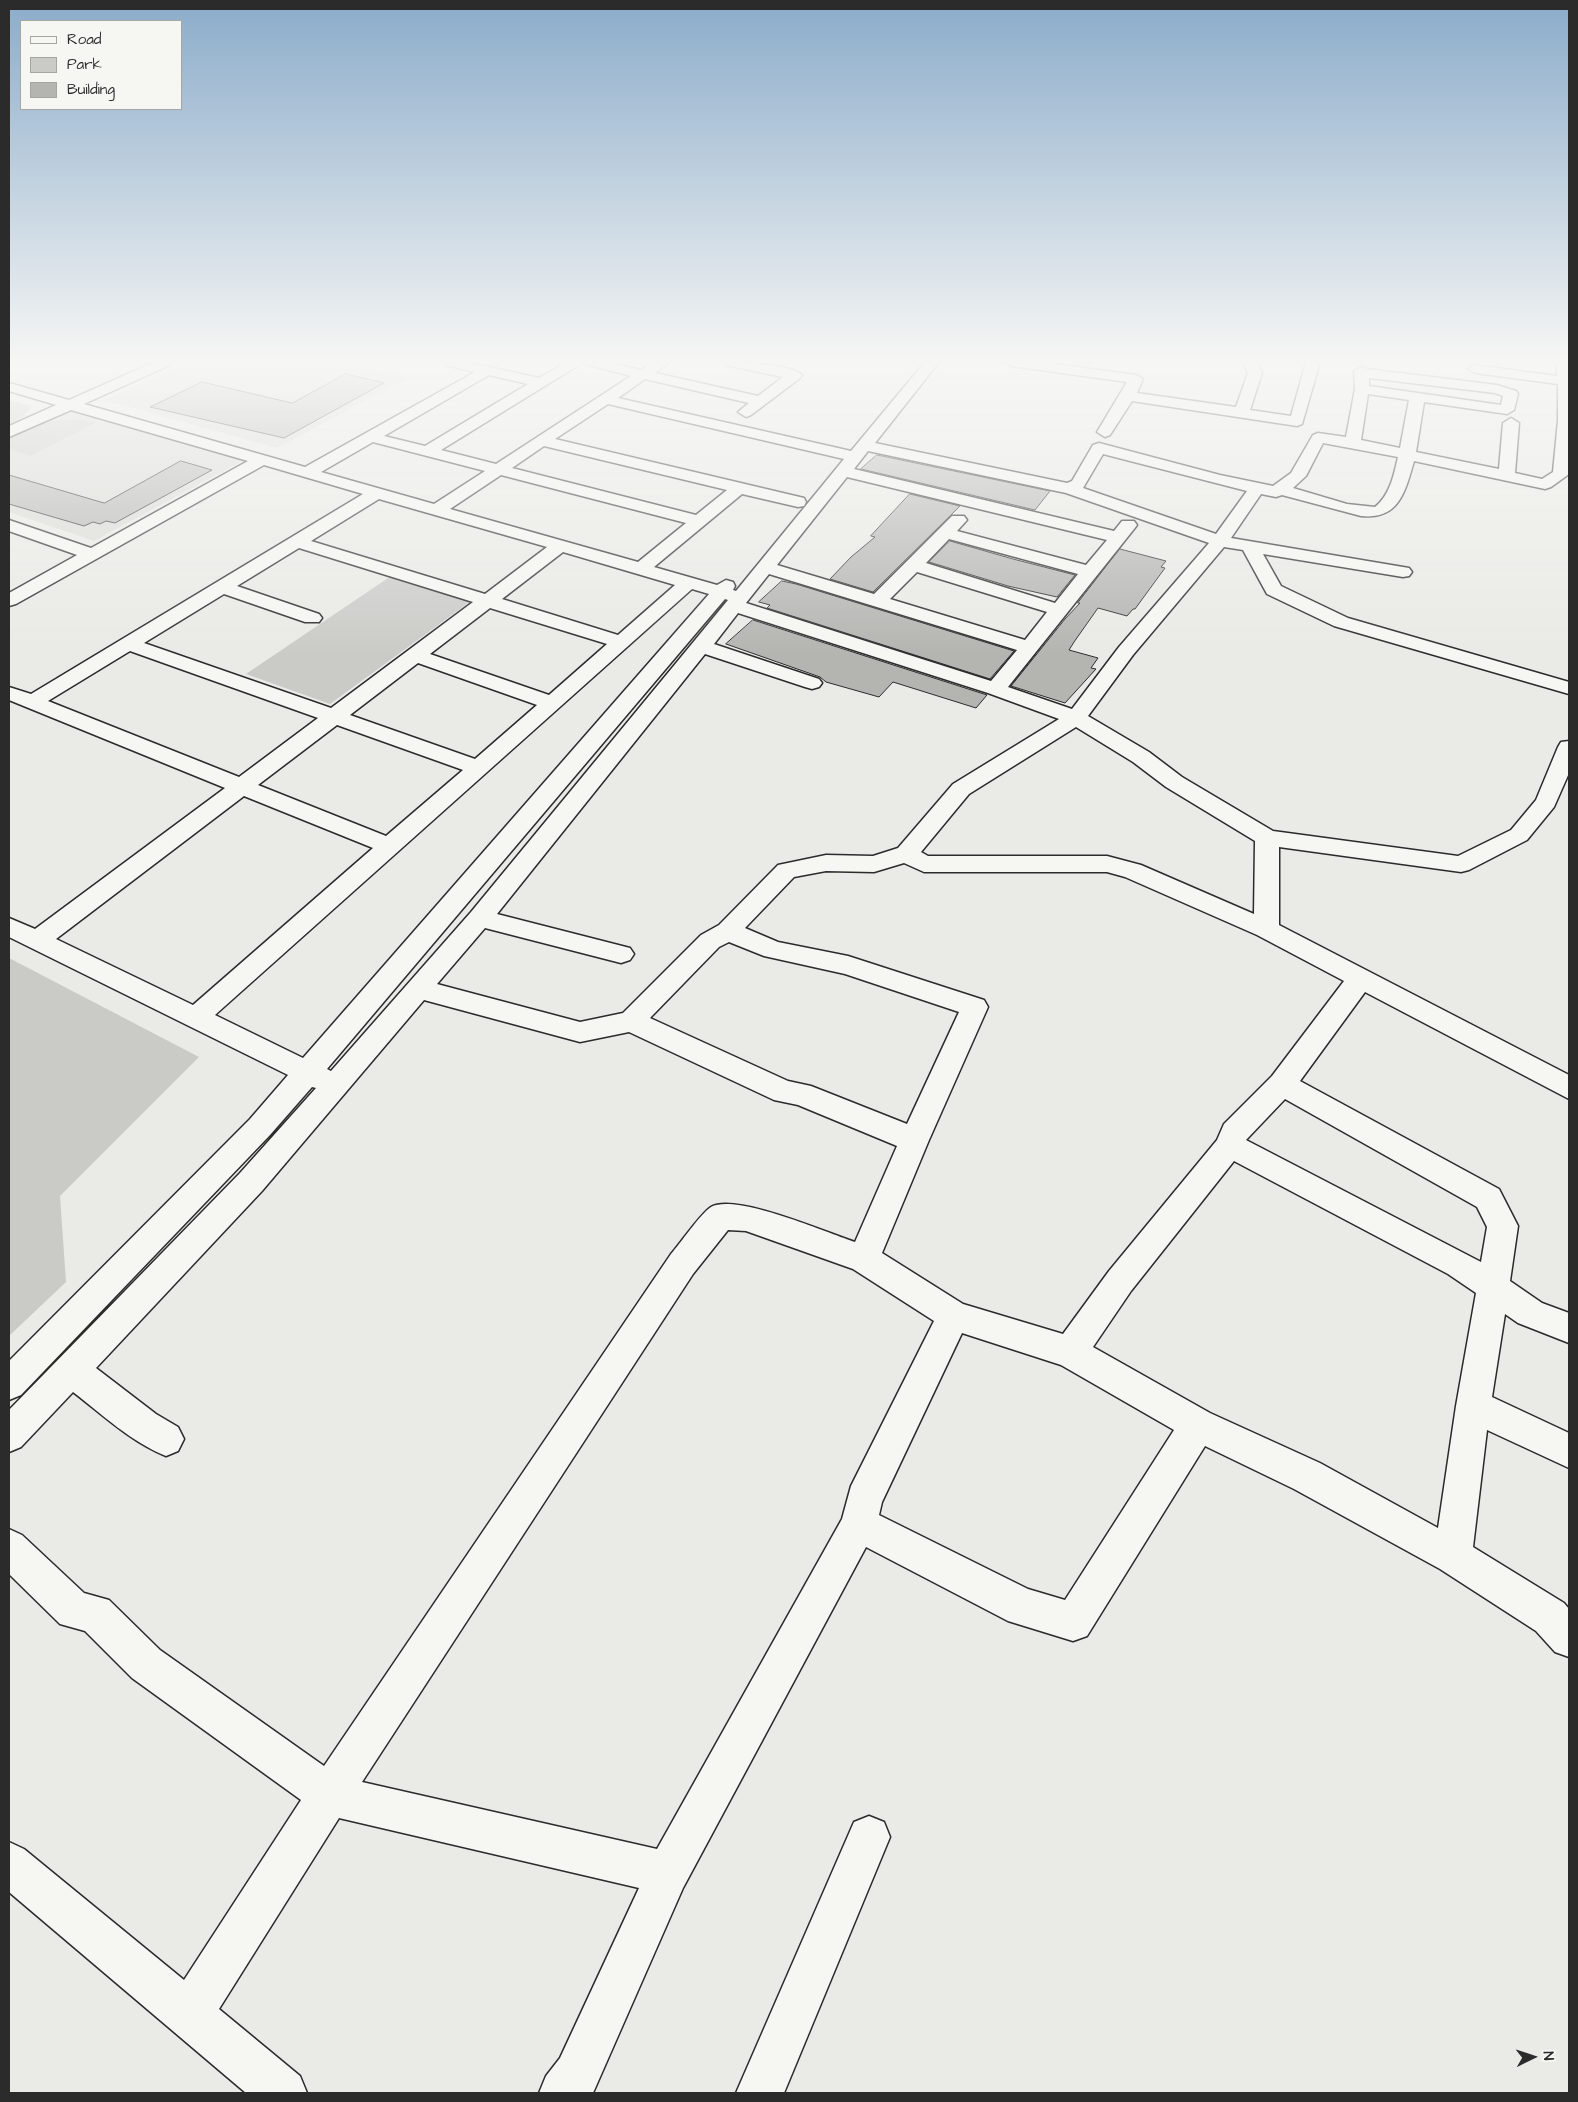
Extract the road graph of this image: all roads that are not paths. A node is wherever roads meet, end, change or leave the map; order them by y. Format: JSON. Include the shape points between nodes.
{"nodes":[{"id":1,"x":262,"y":460,"type":"joint"},
{"id":2,"x":330,"y":460,"type":"edge"},
{"id":3,"x":462,"y":460,"type":"edge"},
{"id":4,"x":513,"y":460,"type":"edge"},
{"id":5,"x":622,"y":460,"type":"edge"},
{"id":6,"x":846,"y":460,"type":"edge"},
{"id":7,"x":848,"y":460,"type":"edge"},
{"id":8,"x":858,"y":460,"type":"edge"},
{"id":9,"x":871,"y":460,"type":"edge"},
{"id":10,"x":1092,"y":460,"type":"edge"},
{"id":11,"x":1144,"y":460,"type":"edge"},
{"id":12,"x":1306,"y":460,"type":"edge"},
{"id":13,"x":1406,"y":460,"type":"edge"},
{"id":14,"x":1428,"y":460,"type":"edge"},
{"id":15,"x":1508,"y":460,"type":"edge"},
{"id":16,"x":1562,"y":460,"type":"edge"},
{"id":17,"x":498,"y":470,"type":"junction"},
{"id":18,"x":307,"y":473,"type":"junction"},
{"id":19,"x":1507,"y":476,"type":"junction"},
{"id":20,"x":739,"y":488,"type":"junction"},
{"id":21,"x":1257,"y":488,"type":"junction"},
{"id":22,"x":1070,"y":489,"type":"junction"},
{"id":23,"x":1280,"y":489,"type":"junction"},
{"id":24,"x":377,"y":493,"type":"junction"},
{"id":25,"x":798,"y":502,"type":"junction"},
{"id":26,"x":975,"y":503,"type":"junction"},
{"id":27,"x":436,"y":510,"type":"junction"},
{"id":28,"x":1137,"y":514,"type":"junction"},
{"id":29,"x":698,"y":521,"type":"junction"},
{"id":30,"x":9,"y":525,"type":"edge"},
{"id":31,"x":945,"y":533,"type":"junction"},
{"id":32,"x":1118,"y":538,"type":"junction"},
{"id":33,"x":1220,"y":541,"type":"junction"},
{"id":34,"x":297,"y":542,"type":"junction"},
{"id":35,"x":560,"y":546,"type":"junction"},
{"id":36,"x":1250,"y":546,"type":"junction"},
{"id":37,"x":92,"y":554,"type":"junction"},
{"id":38,"x":914,"y":566,"type":"junction"},
{"id":39,"x":765,"y":567,"type":"junction"},
{"id":40,"x":641,"y":569,"type":"junction"},
{"id":41,"x":1090,"y":572,"type":"junction"},
{"id":42,"x":1403,"y":572,"type":"dead end"},
{"id":43,"x":688,"y":583,"type":"junction"},
{"id":44,"x":222,"y":587,"type":"junction"},
{"id":45,"x":732,"y":598,"type":"junction"},
{"id":46,"x":9,"y":600,"type":"edge"},
{"id":47,"x":487,"y":601,"type":"junction"},
{"id":48,"x":878,"y":601,"type":"junction"},
{"id":49,"x":1059,"y":610,"type":"junction"},
{"id":50,"x":312,"y":618,"type":"dead end"},
{"id":51,"x":621,"y":642,"type":"junction"},
{"id":52,"x":128,"y":644,"type":"junction"},
{"id":53,"x":701,"y":646,"type":"junction"},
{"id":54,"x":1029,"y":647,"type":"junction"},
{"id":55,"x":415,"y":656,"type":"junction"},
{"id":56,"x":812,"y":683,"type":"dead end"},
{"id":57,"x":1569,"y":688,"type":"edge"},
{"id":58,"x":995,"y":689,"type":"junction"},
{"id":59,"x":9,"y":693,"type":"edge"},
{"id":60,"x":33,"y":702,"type":"junction"},
{"id":61,"x":552,"y":703,"type":"junction"},
{"id":62,"x":333,"y":717,"type":"junction"},
{"id":63,"x":1076,"y":718,"type":"junction"},
{"id":64,"x":1569,"y":747,"type":"edge"},
{"id":65,"x":479,"y":768,"type":"junction"},
{"id":66,"x":242,"y":786,"type":"junction"},
{"id":67,"x":1266,"y":838,"type":"junction"},
{"id":68,"x":390,"y":846,"type":"junction"},
{"id":69,"x":906,"y":854,"type":"junction"},
{"id":70,"x":480,"y":918,"type":"junction"},
{"id":71,"x":9,"y":927,"type":"edge"},
{"id":72,"x":1266,"y":929,"type":"junction"},
{"id":73,"x":728,"y":931,"type":"junction"},
{"id":74,"x":37,"y":941,"type":"junction"},
{"id":75,"x":621,"y":954,"type":"dead end"},
{"id":76,"x":1361,"y":978,"type":"junction"},
{"id":77,"x":418,"y":989,"type":"junction"},
{"id":78,"x":196,"y":1018,"type":"junction"},
{"id":79,"x":631,"y":1020,"type":"junction"},
{"id":80,"x":308,"y":1072,"type":"junction"},
{"id":81,"x":1282,"y":1084,"type":"junction"},
{"id":82,"x":336,"y":1085,"type":"junction"},
{"id":83,"x":1569,"y":1088,"type":"edge"},
{"id":84,"x":914,"y":1140,"type":"junction"},
{"id":85,"x":1230,"y":1145,"type":"junction"},
{"id":86,"x":864,"y":1259,"type":"junction"},
{"id":87,"x":1493,"y":1288,"type":"junction"},
{"id":88,"x":954,"y":1316,"type":"junction"},
{"id":89,"x":1569,"y":1328,"type":"edge"},
{"id":90,"x":1070,"y":1352,"type":"junction"},
{"id":91,"x":72,"y":1370,"type":"junction"},
{"id":92,"x":9,"y":1384,"type":"edge"},
{"id":93,"x":1473,"y":1406,"type":"junction"},
{"id":94,"x":1198,"y":1425,"type":"junction"},
{"id":95,"x":9,"y":1435,"type":"edge"},
{"id":96,"x":166,"y":1439,"type":"dead end"},
{"id":97,"x":1569,"y":1451,"type":"edge"},
{"id":98,"x":859,"y":1524,"type":"junction"},
{"id":99,"x":9,"y":1548,"type":"edge"},
{"id":100,"x":1453,"y":1556,"type":"junction"},
{"id":101,"x":1569,"y":1638,"type":"edge"},
{"id":102,"x":329,"y":1795,"type":"junction"},
{"id":103,"x":869,"y":1837,"type":"dead end"},
{"id":104,"x":9,"y":1864,"type":"edge"},
{"id":105,"x":668,"y":1873,"type":"junction"},
{"id":106,"x":188,"y":2015,"type":"junction"},
{"id":107,"x":769,"y":2089,"type":"edge"},
{"id":108,"x":284,"y":2093,"type":"edge"},
{"id":109,"x":563,"y":2093,"type":"edge"}],
"edges":[{"from":1,"to":18,"type":"street"},
{"from":1,"to":37,"type":"street"},
{"from":2,"to":18,"type":"street"},
{"from":3,"to":17,"type":"street"},
{"from":4,"to":17,"type":"street"},
{"from":5,"to":20,"type":"street"},
{"from":6,"to":25,"type":"street"},
{"from":7,"to":39,"type":"street"},
{"from":8,"to":26,"type":"street"},
{"from":9,"to":22,"type":"street"},
{"from":10,"to":22,"type":"street","via":[[1078,484]]},
{"from":11,"to":21,"type":"street"},
{"from":12,"to":23,"type":"street","via":[[1298,476]]},
{"from":13,"to":23,"type":"street","via":[[1390,504],[1380,512],[1362,512]]},
{"from":14,"to":19,"type":"street"},
{"from":15,"to":19,"type":"street"},
{"from":16,"to":19,"type":"street","via":[[1561,474],[1545,484]]},
{"from":17,"to":27,"type":"street"},
{"from":17,"to":29,"type":"street"},
{"from":18,"to":24,"type":"street"},
{"from":20,"to":25,"type":"street"},
{"from":20,"to":29,"type":"street"},
{"from":21,"to":23,"type":"street","via":[[1276,492]]},
{"from":21,"to":33,"type":"street"},
{"from":22,"to":28,"type":"street"},
{"from":24,"to":27,"type":"street"},
{"from":24,"to":34,"type":"street"},
{"from":25,"to":45,"type":"street"},
{"from":26,"to":31,"type":"street"},
{"from":26,"to":32,"type":"street"},
{"from":27,"to":35,"type":"street"},
{"from":28,"to":32,"type":"street"},
{"from":28,"to":33,"type":"street"},
{"from":29,"to":40,"type":"street"},
{"from":30,"to":37,"type":"street"},
{"from":31,"to":38,"type":"street"},
{"from":31,"to":41,"type":"street"},
{"from":32,"to":41,"type":"street"},
{"from":33,"to":36,"type":"street"},
{"from":33,"to":63,"type":"street","via":[[1126,651]]},
{"from":34,"to":44,"type":"street"},
{"from":34,"to":47,"type":"street"},
{"from":35,"to":40,"type":"street"},
{"from":35,"to":47,"type":"street"},
{"from":36,"to":42,"type":"street"},
{"from":36,"to":57,"type":"street","via":[[1274,590],[1341,622]]},
{"from":37,"to":46,"type":"street"},
{"from":38,"to":48,"type":"street"},
{"from":38,"to":49,"type":"street"},
{"from":39,"to":45,"type":"street"},
{"from":39,"to":48,"type":"street"},
{"from":40,"to":43,"type":"street"},
{"from":41,"to":49,"type":"street"},
{"from":43,"to":45,"type":"street"},
{"from":43,"to":51,"type":"street"},
{"from":44,"to":50,"type":"street"},
{"from":44,"to":52,"type":"street"},
{"from":45,"to":53,"type":"street"},
{"from":45,"to":58,"type":"street"},
{"from":45,"to":80,"type":"street"},
{"from":47,"to":51,"type":"street"},
{"from":47,"to":55,"type":"street"},
{"from":48,"to":54,"type":"street"},
{"from":49,"to":54,"type":"street"},
{"from":51,"to":61,"type":"street"},
{"from":52,"to":60,"type":"street"},
{"from":52,"to":62,"type":"street"},
{"from":53,"to":56,"type":"street"},
{"from":53,"to":70,"type":"street"},
{"from":54,"to":58,"type":"street"},
{"from":55,"to":61,"type":"street"},
{"from":55,"to":62,"type":"street"},
{"from":58,"to":63,"type":"street"},
{"from":59,"to":60,"type":"street"},
{"from":60,"to":66,"type":"street"},
{"from":61,"to":65,"type":"street"},
{"from":62,"to":65,"type":"street"},
{"from":62,"to":66,"type":"street"},
{"from":63,"to":67,"type":"street"},
{"from":63,"to":69,"type":"street","via":[[961,790]]},
{"from":64,"to":67,"type":"street","via":[[1546,802],[1518,835],[1461,864]]},
{"from":65,"to":68,"type":"street"},
{"from":66,"to":68,"type":"street"},
{"from":66,"to":74,"type":"street"},
{"from":67,"to":72,"type":"street"},
{"from":68,"to":78,"type":"street"},
{"from":69,"to":72,"type":"street","via":[[924,864],[1107,864],[1133,871]]},
{"from":69,"to":73,"type":"street","via":[[874,864],[826,863],[786,871]]},
{"from":70,"to":75,"type":"street"},
{"from":70,"to":77,"type":"street"},
{"from":71,"to":74,"type":"street"},
{"from":72,"to":76,"type":"street"},
{"from":73,"to":79,"type":"street","via":[[710,941]]},
{"from":73,"to":84,"type":"street","via":[[773,950],[848,965],[975,1007]]},
{"from":74,"to":78,"type":"street"},
{"from":76,"to":81,"type":"street"},
{"from":76,"to":83,"type":"street"},
{"from":77,"to":79,"type":"street","via":[[580,1032]]},
{"from":77,"to":82,"type":"street"},
{"from":78,"to":80,"type":"street"},
{"from":79,"to":84,"type":"street","via":[[784,1092],[801,1094]]},
{"from":80,"to":82,"type":"street"},
{"from":80,"to":92,"type":"street","via":[[260,1127]]},
{"from":81,"to":85,"type":"street","via":[[1234,1132]]},
{"from":81,"to":87,"type":"street","via":[[1488,1198],[1503,1226]]},
{"from":82,"to":91,"type":"street","via":[[251,1182]]},
{"from":84,"to":86,"type":"street"},
{"from":85,"to":87,"type":"street","via":[[1460,1264]]},
{"from":85,"to":90,"type":"street","via":[[1120,1281]]},
{"from":86,"to":88,"type":"street"},
{"from":86,"to":102,"type":"street","via":[[746,1218],[721,1217],[682,1264]]},
{"from":87,"to":89,"type":"street","via":[[1530,1313]]},
{"from":87,"to":93,"type":"street"},
{"from":88,"to":90,"type":"street"},
{"from":88,"to":98,"type":"street","via":[[864,1499]]},
{"from":90,"to":94,"type":"street"},
{"from":91,"to":95,"type":"street"},
{"from":91,"to":96,"type":"street","via":[[144,1426]]},
{"from":93,"to":97,"type":"street"},
{"from":93,"to":100,"type":"street"},
{"from":94,"to":98,"type":"street","via":[[1074,1622],[1022,1607]]},
{"from":94,"to":100,"type":"street","via":[[1308,1476]]},
{"from":98,"to":105,"type":"street"},
{"from":99,"to":102,"type":"street","via":[[74,1610],[95,1614],[146,1664]]},
{"from":100,"to":101,"type":"street","via":[[1550,1617]]},
{"from":102,"to":105,"type":"street"},
{"from":102,"to":106,"type":"street"},
{"from":103,"to":107,"type":"street"},
{"from":104,"to":106,"type":"street"},
{"from":105,"to":109,"type":"street","via":[[577,2075]]},
{"from":106,"to":108,"type":"street"}]}
